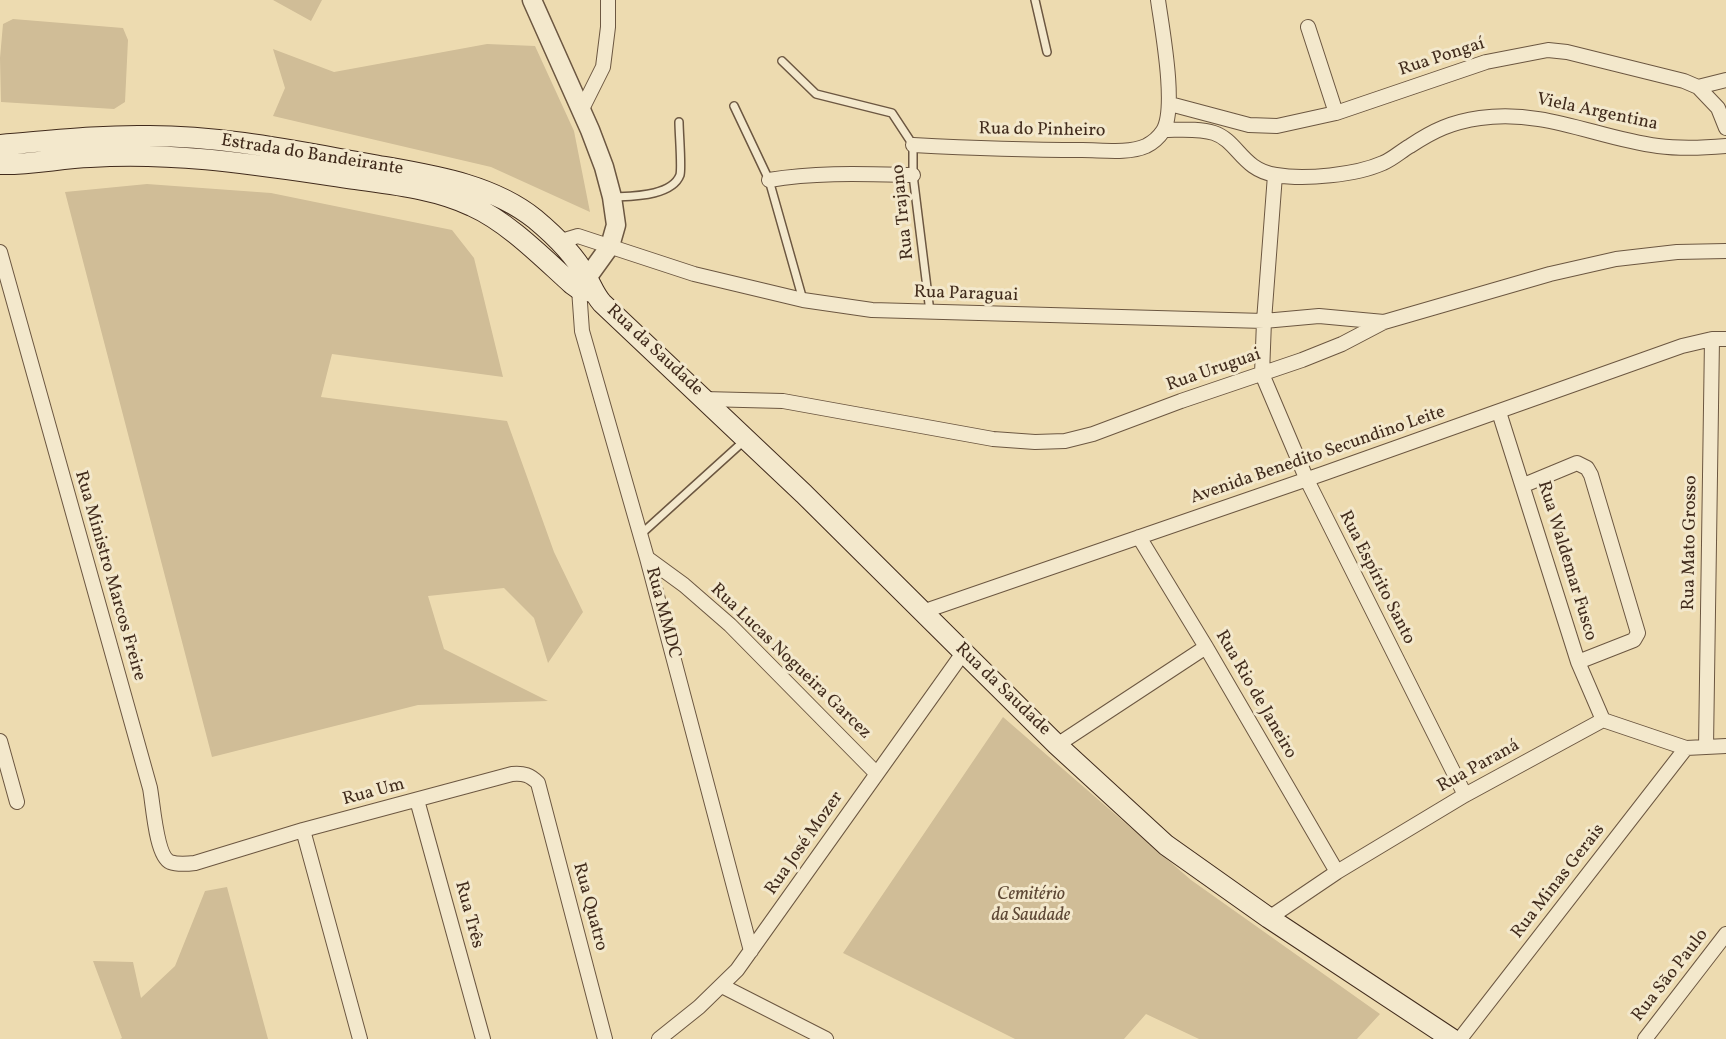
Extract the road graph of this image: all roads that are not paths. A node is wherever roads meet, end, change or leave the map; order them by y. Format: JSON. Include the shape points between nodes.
{"nodes":[{"id":1,"x":532,"y":0,"type":"edge"},
{"id":2,"x":608,"y":0,"type":"edge"},
{"id":3,"x":1035,"y":0,"type":"edge"},
{"id":4,"x":1158,"y":0,"type":"edge"},
{"id":5,"x":1308,"y":27,"type":"dead end"},
{"id":6,"x":1047,"y":52,"type":"dead end"},
{"id":7,"x":782,"y":61,"type":"dead end"},
{"id":8,"x":1726,"y":80,"type":"edge"},
{"id":9,"x":1698,"y":87,"type":"junction"},
{"id":10,"x":1170,"y":104,"type":"junction"},
{"id":11,"x":734,"y":106,"type":"dead end"},
{"id":12,"x":581,"y":111,"type":"junction"},
{"id":13,"x":1336,"y":113,"type":"junction"},
{"id":14,"x":679,"y":122,"type":"dead end"},
{"id":15,"x":1726,"y":128,"type":"edge"},
{"id":16,"x":1164,"y":130,"type":"junction"},
{"id":17,"x":0,"y":145,"type":"edge"},
{"id":18,"x":913,"y":145,"type":"junction"},
{"id":19,"x":1726,"y":146,"type":"edge"},
{"id":20,"x":33,"y":163,"type":"junction"},
{"id":21,"x":0,"y":164,"type":"edge"},
{"id":22,"x":913,"y":175,"type":"junction"},
{"id":23,"x":1275,"y":175,"type":"junction"},
{"id":24,"x":0,"y":176,"type":"edge"},
{"id":25,"x":770,"y":180,"type":"junction"},
{"id":26,"x":612,"y":197,"type":"junction"},
{"id":27,"x":558,"y":242,"type":"junction"},
{"id":28,"x":610,"y":246,"type":"junction"},
{"id":29,"x":0,"y":252,"type":"edge"},
{"id":30,"x":1726,"y":252,"type":"edge"},
{"id":31,"x":586,"y":286,"type":"junction"},
{"id":32,"x":803,"y":300,"type":"junction"},
{"id":33,"x":930,"y":312,"type":"junction"},
{"id":34,"x":1264,"y":321,"type":"junction"},
{"id":35,"x":1384,"y":322,"type":"junction"},
{"id":36,"x":1719,"y":339,"type":"edge"},
{"id":37,"x":1262,"y":374,"type":"junction"},
{"id":38,"x":704,"y":399,"type":"junction"},
{"id":39,"x":1499,"y":412,"type":"junction"},
{"id":40,"x":746,"y":440,"type":"junction"},
{"id":41,"x":1307,"y":480,"type":"junction"},
{"id":42,"x":1524,"y":485,"type":"junction"},
{"id":43,"x":640,"y":535,"type":"junction"},
{"id":44,"x":1139,"y":537,"type":"junction"},
{"id":45,"x":647,"y":558,"type":"junction"},
{"id":46,"x":922,"y":612,"type":"junction"},
{"id":47,"x":1206,"y":646,"type":"junction"},
{"id":48,"x":963,"y":653,"type":"junction"},
{"id":49,"x":1578,"y":662,"type":"junction"},
{"id":50,"x":1603,"y":720,"type":"junction"},
{"id":51,"x":0,"y":741,"type":"edge"},
{"id":52,"x":1058,"y":745,"type":"junction"},
{"id":53,"x":1706,"y":747,"type":"junction"},
{"id":54,"x":1686,"y":748,"type":"junction"},
{"id":55,"x":1726,"y":748,"type":"edge"},
{"id":56,"x":876,"y":773,"type":"junction"},
{"id":57,"x":538,"y":783,"type":"joint"},
{"id":58,"x":1465,"y":795,"type":"junction"},
{"id":59,"x":417,"y":800,"type":"junction"},
{"id":60,"x":18,"y":802,"type":"dead end"},
{"id":61,"x":303,"y":830,"type":"junction"},
{"id":62,"x":217,"y":857,"type":"joint"},
{"id":63,"x":1337,"y":872,"type":"junction"},
{"id":64,"x":1269,"y":918,"type":"junction"},
{"id":65,"x":1726,"y":934,"type":"edge"},
{"id":66,"x":751,"y":951,"type":"junction"},
{"id":67,"x":722,"y":986,"type":"junction"},
{"id":68,"x":661,"y":1038,"type":"edge"},
{"id":69,"x":360,"y":1039,"type":"edge"},
{"id":70,"x":483,"y":1039,"type":"edge"},
{"id":71,"x":605,"y":1039,"type":"edge"},
{"id":72,"x":826,"y":1039,"type":"edge"},
{"id":73,"x":1452,"y":1039,"type":"edge"},
{"id":74,"x":1460,"y":1039,"type":"edge"},
{"id":75,"x":1645,"y":1039,"type":"edge"}],
"edges":[{"from":1,"to":12,"type":"street"},
{"from":2,"to":12,"type":"street","via":[[603,67]]},
{"from":3,"to":6,"type":"lane"},
{"from":4,"to":10,"type":"street"},
{"from":5,"to":13,"type":"street"},
{"from":7,"to":18,"type":"lane","via":[[816,94],[892,113]]},
{"from":8,"to":9,"type":"street"},
{"from":9,"to":13,"type":"street","name":"Rua Pongaí","via":[[1548,50],[1486,62]]},
{"from":9,"to":15,"type":"street","via":[[1718,108]]},
{"from":10,"to":13,"type":"street","name":"Rua Pongaí","via":[[1249,125],[1277,126]]},
{"from":10,"to":16,"type":"street"},
{"from":11,"to":25,"type":"lane"},
{"from":12,"to":26,"type":"street"},
{"from":14,"to":26,"type":"lane","via":[[680,175],[670,187],[647,195]]},
{"from":16,"to":18,"type":"street","name":"Rua do Pinheiro","via":[[1146,146],[1134,149]]},
{"from":16,"to":23,"type":"street","name":"Viela Argentina","via":[[1214,133],[1256,169]]},
{"from":17,"to":27,"type":"main road","name":"Estrada do Bandeirante","via":[[149,136],[282,148],[479,188],[534,219]]},
{"from":18,"to":22,"type":"lane","name":"Rua Trajano"},
{"from":19,"to":23,"type":"street","name":"Viela Argentina","via":[[1657,146],[1524,116],[1482,117],[1452,122],[1384,163],[1356,172]]},
{"from":20,"to":21,"type":"main road","name":"Estrada do Bandeirante"},
{"from":20,"to":24,"type":"street"},
{"from":20,"to":31,"type":"main road","name":"Estrada do Bandeirante","via":[[90,157],[169,157],[264,166],[424,191],[471,205],[494,218]]},
{"from":22,"to":25,"type":"street","via":[[827,174]]},
{"from":22,"to":33,"type":"lane","name":"Rua Trajano"},
{"from":23,"to":34,"type":"street"},
{"from":25,"to":32,"type":"lane"},
{"from":26,"to":28,"type":"street","via":[[616,225]]},
{"from":27,"to":28,"type":"street","name":"Rua Paraguai","via":[[578,236]]},
{"from":27,"to":31,"type":"main road","name":"Estrada do Bandeirante"},
{"from":28,"to":31,"type":"street"},
{"from":28,"to":32,"type":"street","name":"Rua Paraguai","via":[[694,274]]},
{"from":29,"to":62,"type":"street","name":"Rua Ministro Marcos Freire","via":[[150,788],[159,845],[168,861],[180,864]]},
{"from":30,"to":35,"type":"street","name":"Rua Uruguai","via":[[1677,252],[1616,259]]},
{"from":31,"to":38,"type":"main road","name":"Rua da Saudade"},
{"from":31,"to":43,"type":"street","name":"Rua MMDC","via":[[582,331]]},
{"from":32,"to":33,"type":"street","name":"Rua Paraguai","via":[[872,310]]},
{"from":33,"to":34,"type":"street","name":"Rua Paraguai"},
{"from":34,"to":35,"type":"street","name":"Rua Paraguai","via":[[1319,316]]},
{"from":34,"to":37,"type":"street"},
{"from":35,"to":37,"type":"street","name":"Rua Uruguai","via":[[1342,344]]},
{"from":36,"to":39,"type":"street","name":"Avenida Benedito Secundino Leite","via":[[1682,346]]},
{"from":36,"to":53,"type":"street","name":"Rua Mato Grosso"},
{"from":37,"to":38,"type":"street","name":"Rua Uruguai","via":[[1065,441],[993,438],[783,400]]},
{"from":37,"to":41,"type":"street","name":"Rua Espírito Santo"},
{"from":38,"to":40,"type":"main road","name":"Rua da Saudade"},
{"from":39,"to":41,"type":"street","name":"Avenida Benedito Secundino Leite"},
{"from":39,"to":42,"type":"street","name":"Rua Waldemar Fusco"},
{"from":40,"to":43,"type":"lane"},
{"from":40,"to":46,"type":"main road","name":"Rua da Saudade"},
{"from":41,"to":44,"type":"street","name":"Avenida Benedito Secundino Leite"},
{"from":41,"to":58,"type":"street","name":"Rua Espírito Santo"},
{"from":42,"to":49,"type":"street","name":"Rua Waldemar Fusco"},
{"from":42,"to":49,"type":"street","via":[[1577,463],[1591,475],[1638,633],[1634,640]]},
{"from":43,"to":45,"type":"street","name":"Rua MMDC"},
{"from":44,"to":46,"type":"street","name":"Avenida Benedito Secundino Leite"},
{"from":44,"to":47,"type":"street","name":"Rua Rio de Janeiro"},
{"from":45,"to":56,"type":"street","name":"Rua Lucas Nogueira Garcez","via":[[730,625]]},
{"from":45,"to":66,"type":"street","name":"Rua MMDC"},
{"from":46,"to":48,"type":"main road","name":"Rua da Saudade"},
{"from":47,"to":52,"type":"street"},
{"from":47,"to":63,"type":"street","name":"Rua Rio de Janeiro"},
{"from":48,"to":52,"type":"main road","name":"Rua da Saudade"},
{"from":48,"to":56,"type":"street","name":"Rua José Mozer"},
{"from":49,"to":50,"type":"street","name":"Rua Waldemar Fusco"},
{"from":50,"to":54,"type":"street"},
{"from":50,"to":58,"type":"street","name":"Rua Paraná"},
{"from":51,"to":60,"type":"street"},
{"from":52,"to":64,"type":"main road","name":"Rua da Saudade","via":[[1166,845]]},
{"from":53,"to":54,"type":"street"},
{"from":53,"to":55,"type":"street"},
{"from":54,"to":74,"type":"street","name":"Rua Minas Gerais"},
{"from":56,"to":66,"type":"street","name":"Rua José Mozer"},
{"from":57,"to":59,"type":"street","name":"Rua Um","via":[[532,776],[512,774]]},
{"from":57,"to":71,"type":"street","name":"Rua Quatro"},
{"from":58,"to":63,"type":"street","name":"Rua Paraná"},
{"from":59,"to":61,"type":"street","name":"Rua Um"},
{"from":59,"to":70,"type":"street","name":"Rua Três"},
{"from":61,"to":62,"type":"street","name":"Rua Um"},
{"from":61,"to":69,"type":"street"},
{"from":63,"to":64,"type":"street","name":"Rua Paraná"},
{"from":64,"to":73,"type":"main road","name":"Rua da Saudade"},
{"from":65,"to":75,"type":"street","name":"Rua São Paulo"},
{"from":66,"to":67,"type":"street","name":"Rua José Mozer"},
{"from":67,"to":68,"type":"street","name":"Rua José Mozer"},
{"from":67,"to":72,"type":"street"}]}
